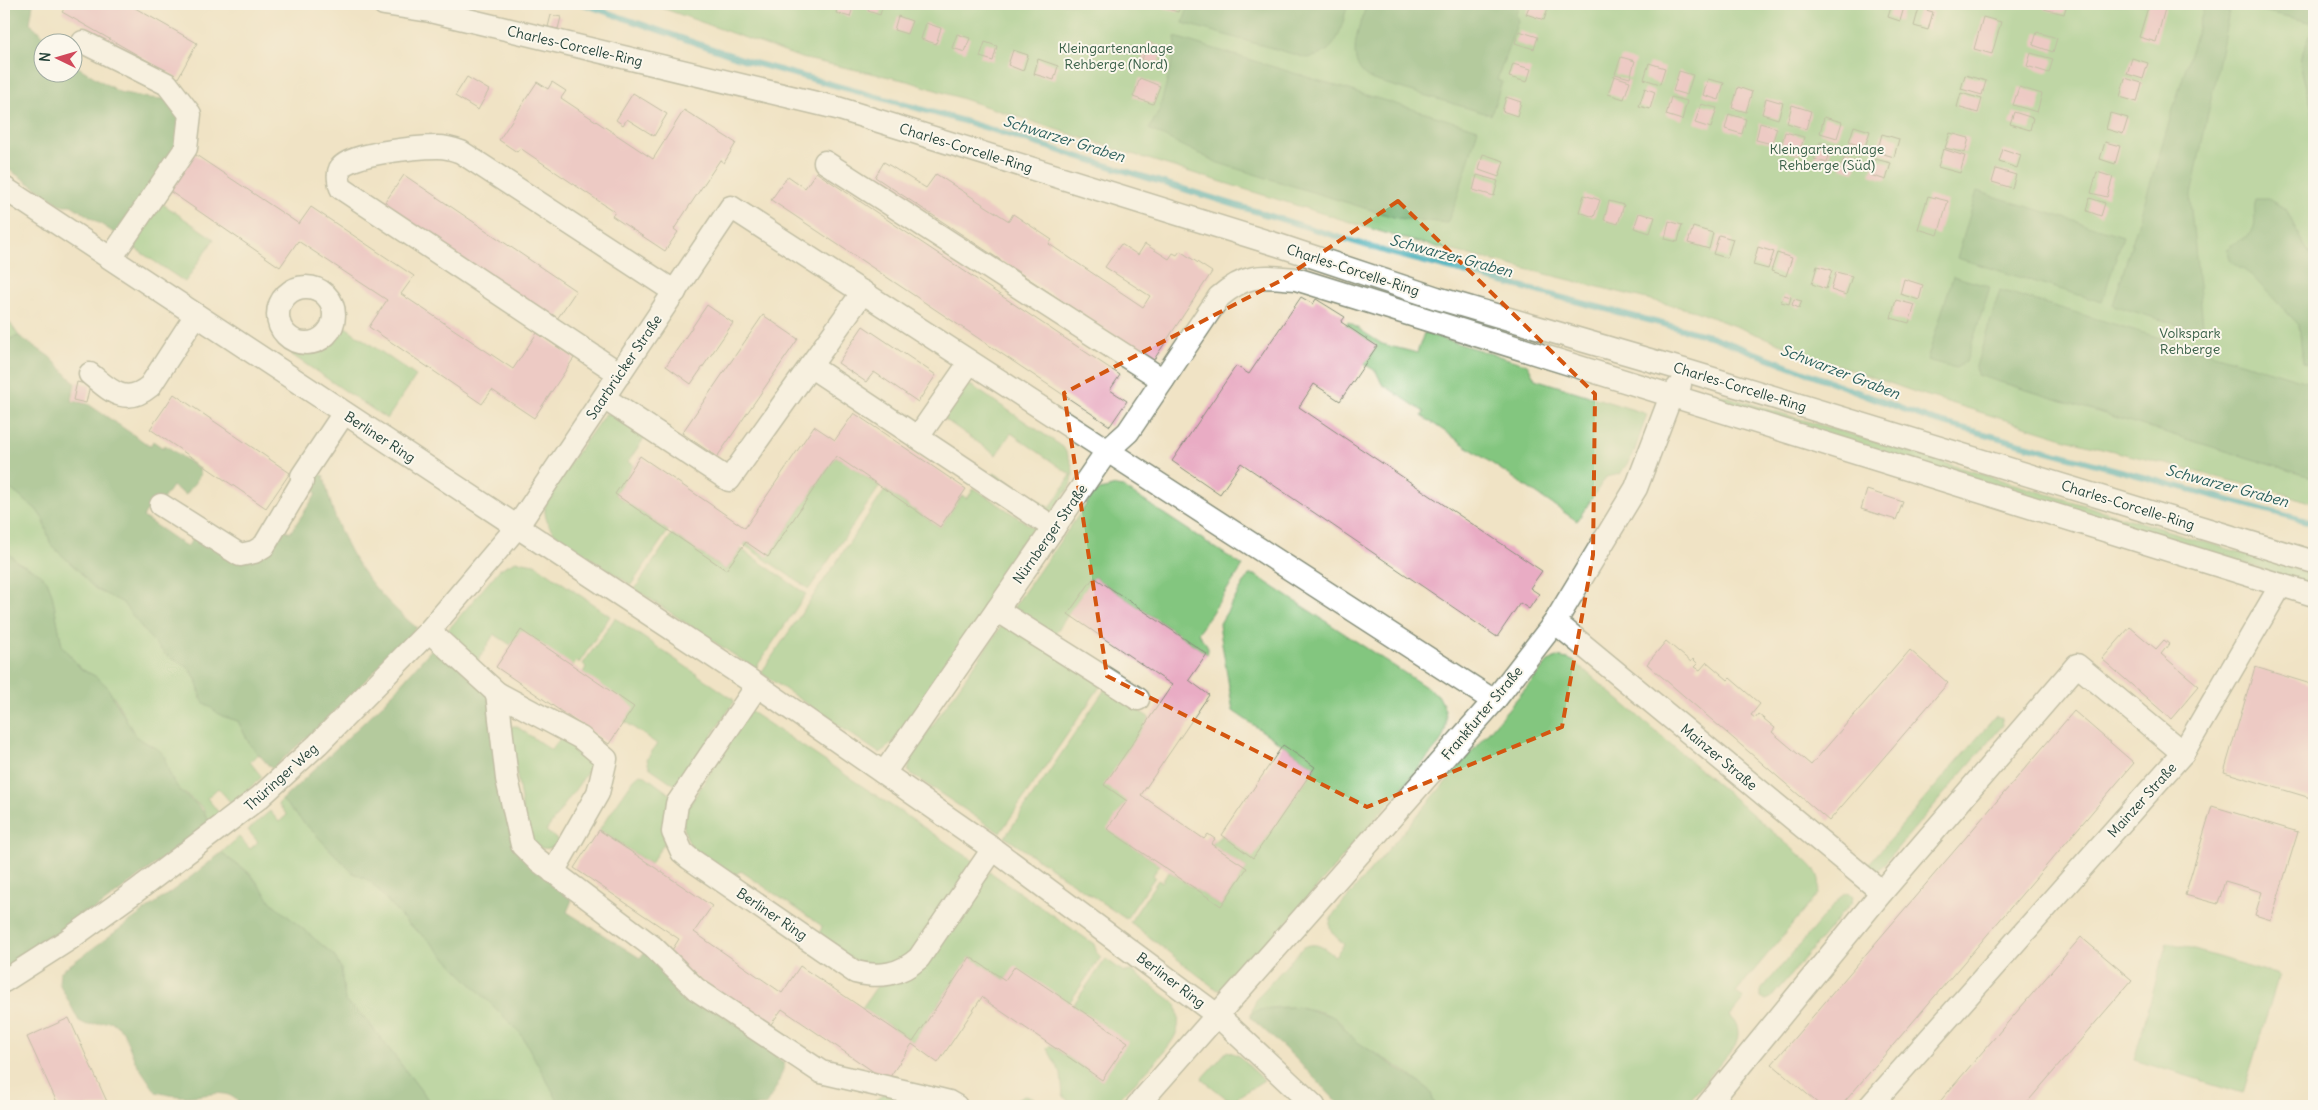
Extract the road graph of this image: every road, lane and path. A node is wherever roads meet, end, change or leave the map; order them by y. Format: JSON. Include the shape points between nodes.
{"nodes":[{"id":1,"x":384,"y":4,"type":"edge"},
{"id":2,"x":83,"y":42,"type":"dead end"},
{"id":3,"x":825,"y":162,"type":"dead end"},
{"id":4,"x":4,"y":188,"type":"edge"},
{"id":5,"x":111,"y":258,"type":"junction"},
{"id":6,"x":675,"y":292,"type":"junction"},
{"id":7,"x":863,"y":292,"type":"junction"},
{"id":8,"x":196,"y":315,"type":"junction"},
{"id":9,"x":292,"y":339,"type":"dead end"},
{"id":10,"x":970,"y":362,"type":"junction"},
{"id":11,"x":810,"y":366,"type":"junction"},
{"id":12,"x":277,"y":368,"type":"junction"},
{"id":13,"x":1684,"y":370,"type":"junction"},
{"id":14,"x":90,"y":374,"type":"dead end"},
{"id":15,"x":620,"y":374,"type":"junction"},
{"id":16,"x":1163,"y":380,"type":"junction"},
{"id":17,"x":1671,"y":396,"type":"junction"},
{"id":18,"x":604,"y":398,"type":"junction"},
{"id":19,"x":344,"y":413,"type":"junction"},
{"id":20,"x":918,"y":437,"type":"junction"},
{"id":21,"x":1107,"y":451,"type":"junction"},
{"id":22,"x":160,"y":505,"type":"dead end"},
{"id":23,"x":517,"y":527,"type":"junction"},
{"id":24,"x":1054,"y":528,"type":"junction"},
{"id":25,"x":2314,"y":562,"type":"edge"},
{"id":26,"x":2281,"y":585,"type":"junction"},
{"id":27,"x":2314,"y":595,"type":"edge"},
{"id":28,"x":997,"y":610,"type":"junction"},
{"id":29,"x":1556,"y":622,"type":"junction"},
{"id":30,"x":429,"y":631,"type":"junction"},
{"id":31,"x":757,"y":686,"type":"junction"},
{"id":32,"x":497,"y":693,"type":"junction"},
{"id":33,"x":1138,"y":699,"type":"dead end"},
{"id":34,"x":1494,"y":701,"type":"junction"},
{"id":35,"x":2183,"y":753,"type":"junction"},
{"id":36,"x":884,"y":773,"type":"junction"},
{"id":37,"x":993,"y":849,"type":"junction"},
{"id":38,"x":553,"y":872,"type":"junction"},
{"id":39,"x":1882,"y":892,"type":"junction"},
{"id":40,"x":4,"y":981,"type":"edge"},
{"id":41,"x":1217,"y":1015,"type":"junction"},
{"id":42,"x":956,"y":1106,"type":"edge"},
{"id":43,"x":1137,"y":1106,"type":"edge"},
{"id":44,"x":1314,"y":1106,"type":"edge"},
{"id":45,"x":1707,"y":1106,"type":"edge"},
{"id":46,"x":1870,"y":1106,"type":"edge"}],
"edges":[{"from":1,"to":13,"type":"street","name":"Charles-Corcelle-Ring","via":[[430,11],[838,108],[1437,298]]},
{"from":2,"to":5,"type":"street","via":[[167,84],[190,114],[186,148]]},
{"from":3,"to":16,"type":"street"},
{"from":4,"to":5,"type":"street","name":"Berliner Ring"},
{"from":5,"to":8,"type":"street","name":"Berliner Ring"},
{"from":6,"to":7,"type":"street","name":"Saarbrücker Straße","via":[[731,207]]},
{"from":6,"to":15,"type":"street","name":"Saarbrücker Straße"},
{"from":6,"to":15,"type":"street","via":[[461,152],[437,147],[364,155],[340,168],[341,188]]},
{"from":7,"to":10,"type":"street"},
{"from":7,"to":11,"type":"street"},
{"from":8,"to":12,"type":"street","name":"Berliner Ring"},
{"from":8,"to":14,"type":"street","via":[[150,386],[142,392],[134,396],[114,393]]},
{"from":9,"to":12,"type":"street"},
{"from":10,"to":20,"type":"street"},
{"from":10,"to":21,"type":"street"},
{"from":11,"to":18,"type":"street","via":[[729,480]]},
{"from":11,"to":20,"type":"street"},
{"from":12,"to":19,"type":"street","name":"Berliner Ring"},
{"from":13,"to":17,"type":"street","name":"Frankfurter Straße","via":[[1682,383]]},
{"from":13,"to":25,"type":"street","name":"Charles-Corcelle-Ring"},
{"from":15,"to":18,"type":"street","name":"Saarbrücker Straße"},
{"from":16,"to":17,"type":"street","name":"Nürnberger Straße","via":[[1218,297],[1235,283],[1260,276],[1296,279]]},
{"from":16,"to":21,"type":"street","name":"Nürnberger Straße","via":[[1128,432]]},
{"from":17,"to":26,"type":"street","name":"Nürnberger Straße"},
{"from":17,"to":29,"type":"street","name":"Frankfurter Straße","via":[[1636,488]]},
{"from":18,"to":23,"type":"street","name":"Saarbrücker Straße"},
{"from":19,"to":22,"type":"street","via":[[302,476],[302,482],[264,546],[254,552],[240,555]]},
{"from":19,"to":23,"type":"street","name":"Berliner Ring"},
{"from":20,"to":24,"type":"street"},
{"from":21,"to":24,"type":"street","name":"Nürnberger Straße"},
{"from":21,"to":34,"type":"street"},
{"from":23,"to":30,"type":"street","name":"Thüringer Weg"},
{"from":23,"to":31,"type":"street","name":"Berliner Ring"},
{"from":24,"to":28,"type":"street","name":"Nürnberger Straße"},
{"from":26,"to":27,"type":"street","name":"Nürnberger Straße"},
{"from":26,"to":35,"type":"street"},
{"from":28,"to":33,"type":"street"},
{"from":28,"to":36,"type":"street","name":"Nürnberger Straße"},
{"from":29,"to":34,"type":"street","name":"Frankfurter Straße"},
{"from":29,"to":39,"type":"street","name":"Mainzer Straße"},
{"from":30,"to":32,"type":"street"},
{"from":30,"to":40,"type":"street","name":"Thüringer Weg","via":[[318,744],[260,797],[68,940]]},
{"from":31,"to":36,"type":"street","name":"Berliner Ring"},
{"from":31,"to":37,"type":"street","name":"Berliner Ring","via":[[677,804],[673,832],[682,852],[689,858],[855,972],[877,976],[898,972],[919,958]]},
{"from":32,"to":38,"type":"street","via":[[508,778],[522,845]]},
{"from":32,"to":38,"type":"street","via":[[581,738],[606,759],[598,793]]},
{"from":34,"to":41,"type":"street","name":"Frankfurter Straße"},
{"from":35,"to":39,"type":"street","name":"Mainzer Straße","via":[[2077,665]]},
{"from":35,"to":46,"type":"street","name":"Mainzer Straße"},
{"from":36,"to":37,"type":"street","name":"Berliner Ring"},
{"from":37,"to":41,"type":"street","name":"Berliner Ring"},
{"from":38,"to":42,"type":"street","via":[[653,947],[696,989],[821,1072]]},
{"from":39,"to":45,"type":"street","name":"Mainzer Straße"},
{"from":41,"to":43,"type":"street","name":"Frankfurter Straße"},
{"from":41,"to":44,"type":"street","name":"Berliner Ring"}]}
